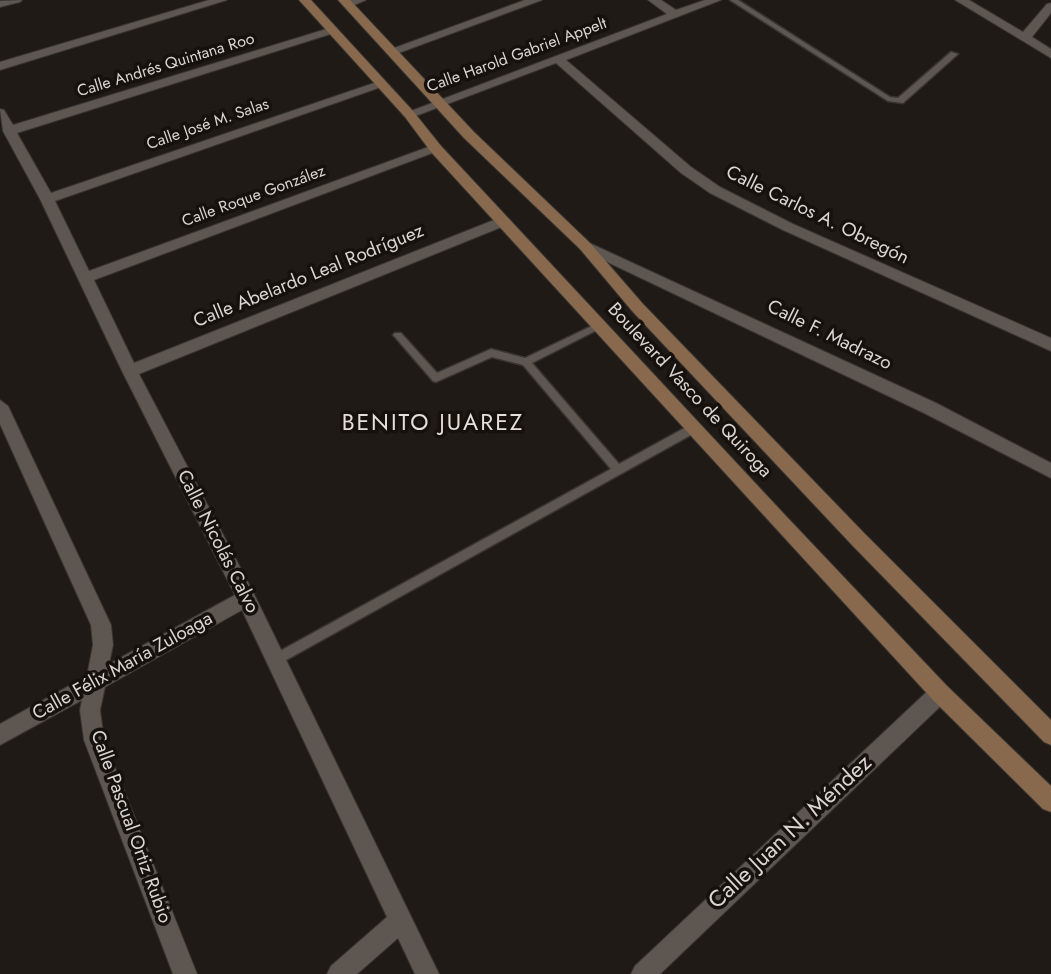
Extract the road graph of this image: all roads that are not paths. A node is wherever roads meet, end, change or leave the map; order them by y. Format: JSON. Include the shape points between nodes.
{"nodes":[{"id":1,"x":16,"y":0,"type":"edge"},
{"id":2,"x":221,"y":0,"type":"edge"},
{"id":3,"x":305,"y":0,"type":"edge"},
{"id":4,"x":536,"y":0,"type":"edge"},
{"id":5,"x":654,"y":0,"type":"edge"},
{"id":6,"x":715,"y":0,"type":"edge"},
{"id":7,"x":733,"y":0,"type":"edge"},
{"id":8,"x":961,"y":0,"type":"edge"},
{"id":9,"x":350,"y":1,"type":"edge"},
{"id":10,"x":0,"y":4,"type":"edge"},
{"id":11,"x":1051,"y":6,"type":"edge"},
{"id":12,"x":674,"y":15,"type":"junction"},
{"id":13,"x":333,"y":30,"type":"junction"},
{"id":14,"x":1025,"y":38,"type":"junction"},
{"id":15,"x":392,"y":51,"type":"junction"},
{"id":16,"x":954,"y":54,"type":"dead end"},
{"id":17,"x":1051,"y":54,"type":"edge"},
{"id":18,"x":557,"y":58,"type":"junction"},
{"id":19,"x":0,"y":66,"type":"edge"},
{"id":20,"x":381,"y":85,"type":"junction"},
{"id":21,"x":437,"y":102,"type":"junction"},
{"id":22,"x":0,"y":113,"type":"edge"},
{"id":23,"x":409,"y":114,"type":"junction"},
{"id":24,"x":9,"y":131,"type":"junction"},
{"id":25,"x":436,"y":149,"type":"junction"},
{"id":26,"x":47,"y":199,"type":"junction"},
{"id":27,"x":504,"y":221,"type":"junction"},
{"id":28,"x":585,"y":246,"type":"junction"},
{"id":29,"x":85,"y":278,"type":"junction"},
{"id":30,"x":600,"y":325,"type":"junction"},
{"id":31,"x":398,"y":335,"type":"dead end"},
{"id":32,"x":1051,"y":345,"type":"edge"},
{"id":33,"x":526,"y":362,"type":"junction"},
{"id":34,"x":130,"y":371,"type":"junction"},
{"id":35,"x":0,"y":406,"type":"edge"},
{"id":36,"x":4,"y":427,"type":"edge"},
{"id":37,"x":694,"y":428,"type":"junction"},
{"id":38,"x":618,"y":470,"type":"junction"},
{"id":39,"x":1051,"y":471,"type":"edge"},
{"id":40,"x":246,"y":598,"type":"junction"},
{"id":41,"x":275,"y":660,"type":"junction"},
{"id":42,"x":94,"y":684,"type":"junction"},
{"id":43,"x":940,"y":693,"type":"junction"},
{"id":44,"x":1048,"y":729,"type":"edge"},
{"id":45,"x":0,"y":735,"type":"edge"},
{"id":46,"x":1051,"y":801,"type":"edge"},
{"id":47,"x":401,"y":920,"type":"junction"},
{"id":48,"x":186,"y":974,"type":"edge"},
{"id":49,"x":340,"y":974,"type":"edge"},
{"id":50,"x":427,"y":974,"type":"edge"},
{"id":51,"x":643,"y":974,"type":"edge"}],
"edges":[{"from":1,"to":10,"type":"street"},
{"from":2,"to":19,"type":"street"},
{"from":3,"to":13,"type":"street","name":"Boulevard Vasco de Quiroga"},
{"from":4,"to":15,"type":"street"},
{"from":5,"to":12,"type":"street"},
{"from":6,"to":12,"type":"street","name":"Calle Harold Gabriel Appelt"},
{"from":7,"to":16,"type":"lane","via":[[888,99],[900,102]]},
{"from":8,"to":14,"type":"street"},
{"from":9,"to":15,"type":"street","name":"Boulevard Vasco de Quiroga"},
{"from":11,"to":14,"type":"street"},
{"from":12,"to":18,"type":"street","name":"Calle Harold Gabriel Appelt"},
{"from":13,"to":20,"type":"street","name":"Boulevard Vasco de Quiroga"},
{"from":13,"to":24,"type":"street","name":"Calle Andrés Quintana Roo"},
{"from":14,"to":17,"type":"street"},
{"from":15,"to":21,"type":"street","name":"Boulevard Vasco de Quiroga"},
{"from":18,"to":21,"type":"street","name":"Calle Harold Gabriel Appelt"},
{"from":18,"to":32,"type":"street","name":"Calle Carlos A. Obregón","via":[[715,190],[788,228]]},
{"from":20,"to":23,"type":"street","name":"Boulevard Vasco de Quiroga"},
{"from":20,"to":26,"type":"street","name":"Calle José M. Salas"},
{"from":21,"to":23,"type":"street","name":"Calle Harold Gabriel Appelt"},
{"from":21,"to":28,"type":"street","name":"Boulevard Vasco de Quiroga"},
{"from":22,"to":24,"type":"street","name":"Calle Nicolás Calvo"},
{"from":23,"to":25,"type":"street","name":"Boulevard Vasco de Quiroga"},
{"from":24,"to":26,"type":"street","name":"Calle Nicolás Calvo"},
{"from":25,"to":27,"type":"street","name":"Boulevard Vasco de Quiroga"},
{"from":25,"to":29,"type":"street","name":"Calle Roque González"},
{"from":26,"to":29,"type":"street","name":"Calle Nicolás Calvo"},
{"from":27,"to":30,"type":"street","name":"Boulevard Vasco de Quiroga"},
{"from":27,"to":34,"type":"street","name":"Calle Abelardo Leal Rodríguez"},
{"from":28,"to":39,"type":"street","name":"Calle F. Madrazo","via":[[918,402]]},
{"from":28,"to":44,"type":"street","name":"Boulevard Vasco de Quiroga","via":[[647,318]]},
{"from":29,"to":34,"type":"street","name":"Calle Nicolás Calvo"},
{"from":30,"to":33,"type":"lane"},
{"from":30,"to":37,"type":"street","name":"Boulevard Vasco de Quiroga"},
{"from":31,"to":33,"type":"lane","via":[[436,378],[491,353]]},
{"from":33,"to":38,"type":"lane"},
{"from":34,"to":40,"type":"street","name":"Calle Nicolás Calvo"},
{"from":35,"to":36,"type":"street","name":"Calle Pascual Ortiz Rubio"},
{"from":36,"to":42,"type":"street","name":"Calle Pascual Ortiz Rubio","via":[[101,625],[103,645]]},
{"from":37,"to":38,"type":"lane"},
{"from":37,"to":43,"type":"street","name":"Boulevard Vasco de Quiroga"},
{"from":38,"to":41,"type":"lane"},
{"from":40,"to":41,"type":"street","name":"Calle Nicolás Calvo"},
{"from":40,"to":42,"type":"street","name":"Calle Félix María Zuloaga"},
{"from":41,"to":47,"type":"street","name":"Calle Nicolás Calvo"},
{"from":42,"to":45,"type":"street","name":"Calle Félix María Zuloaga"},
{"from":42,"to":48,"type":"street","name":"Calle Pascual Ortiz Rubio","via":[[90,710],[94,740]]},
{"from":43,"to":46,"type":"street","name":"Boulevard Vasco de Quiroga"},
{"from":43,"to":51,"type":"street","name":"Calle Juan N. Méndez"},
{"from":47,"to":49,"type":"street"},
{"from":47,"to":50,"type":"street","name":"Calle Nicolás Calvo"}]}
